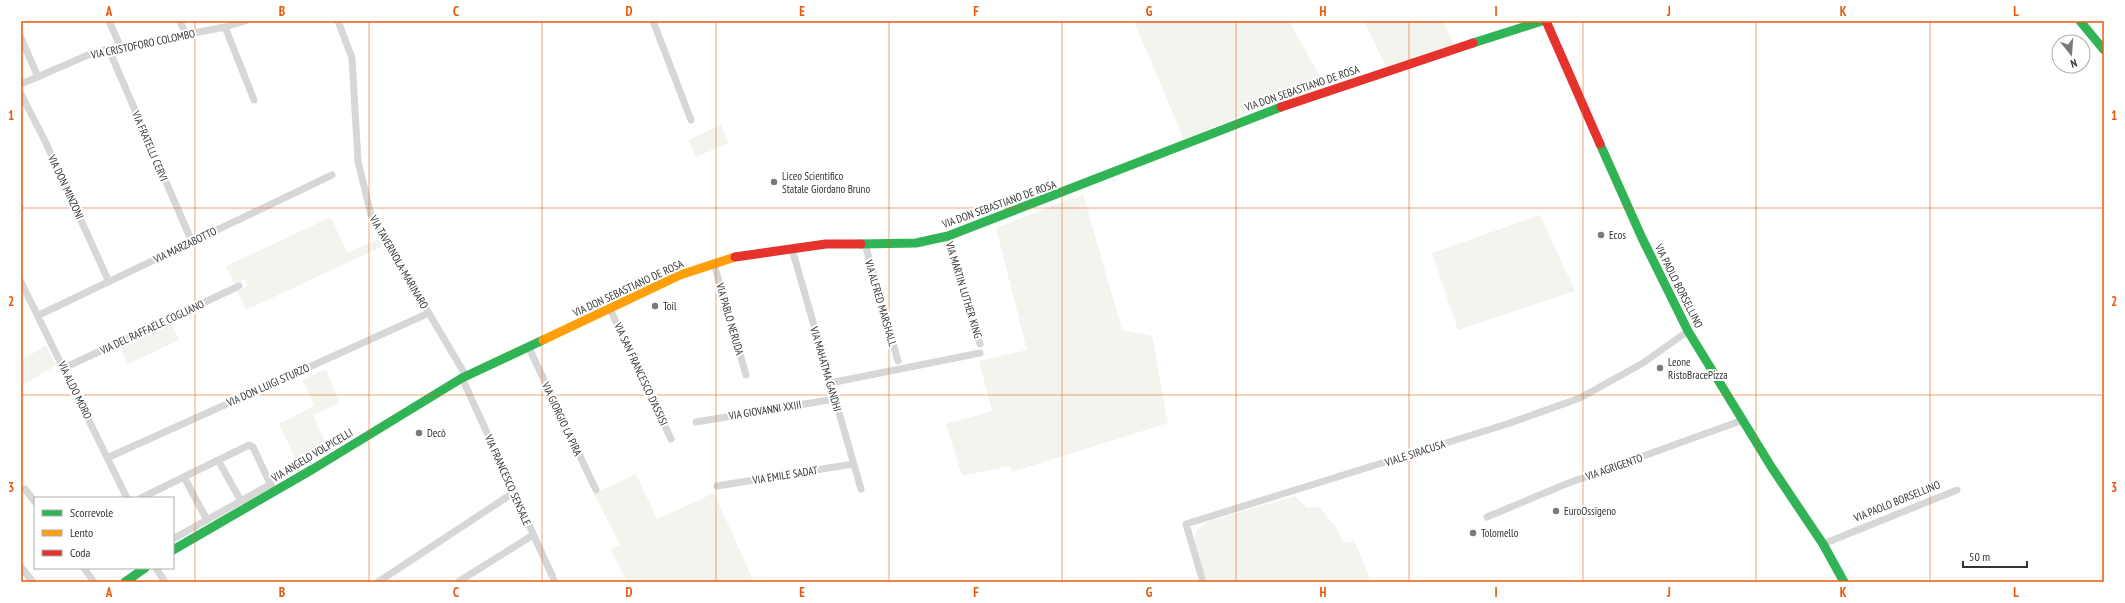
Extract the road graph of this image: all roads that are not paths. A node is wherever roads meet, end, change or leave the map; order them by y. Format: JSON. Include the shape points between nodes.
{"nodes":[{"id":1,"x":110,"y":21,"type":"edge"},
{"id":2,"x":180,"y":21,"type":"edge"},
{"id":3,"x":245,"y":21,"type":"edge"},
{"id":4,"x":338,"y":21,"type":"edge"},
{"id":5,"x":653,"y":21,"type":"edge"},
{"id":6,"x":1542,"y":21,"type":"edge"},
{"id":7,"x":1546,"y":21,"type":"edge"},
{"id":8,"x":2080,"y":21,"type":"edge"},
{"id":9,"x":225,"y":27,"type":"junction"},
{"id":10,"x":186,"y":34,"type":"junction"},
{"id":11,"x":21,"y":38,"type":"edge"},
{"id":12,"x":121,"y":48,"type":"junction"},
{"id":13,"x":109,"y":50,"type":"junction"},
{"id":14,"x":2104,"y":50,"type":"edge"},
{"id":15,"x":38,"y":77,"type":"junction"},
{"id":16,"x":21,"y":84,"type":"edge"},
{"id":17,"x":21,"y":94,"type":"edge"},
{"id":18,"x":254,"y":100,"type":"dead end"},
{"id":19,"x":691,"y":120,"type":"dead end"},
{"id":20,"x":332,"y":175,"type":"dead end"},
{"id":21,"x":948,"y":236,"type":"junction"},
{"id":22,"x":192,"y":242,"type":"junction"},
{"id":23,"x":865,"y":244,"type":"junction"},
{"id":24,"x":792,"y":249,"type":"junction"},
{"id":25,"x":714,"y":264,"type":"junction"},
{"id":26,"x":109,"y":282,"type":"junction"},
{"id":27,"x":21,"y":284,"type":"edge"},
{"id":28,"x":240,"y":286,"type":"dead end"},
{"id":29,"x":610,"y":309,"type":"junction"},
{"id":30,"x":429,"y":312,"type":"junction"},
{"id":31,"x":38,"y":315,"type":"junction"},
{"id":32,"x":1688,"y":331,"type":"junction"},
{"id":33,"x":980,"y":344,"type":"dead end"},
{"id":34,"x":529,"y":348,"type":"junction"},
{"id":35,"x":980,"y":353,"type":"dead end"},
{"id":36,"x":898,"y":361,"type":"dead end"},
{"id":37,"x":64,"y":368,"type":"junction"},
{"id":38,"x":746,"y":375,"type":"dead end"},
{"id":39,"x":464,"y":377,"type":"junction"},
{"id":40,"x":830,"y":383,"type":"junction"},
{"id":41,"x":834,"y":399,"type":"junction"},
{"id":42,"x":1743,"y":420,"type":"junction"},
{"id":43,"x":696,"y":422,"type":"dead end"},
{"id":44,"x":671,"y":439,"type":"dead end"},
{"id":45,"x":108,"y":458,"type":"junction"},
{"id":46,"x":218,"y":460,"type":"junction"},
{"id":47,"x":853,"y":464,"type":"junction"},
{"id":48,"x":184,"y":477,"type":"junction"},
{"id":49,"x":717,"y":486,"type":"dead end"},
{"id":50,"x":25,"y":488,"type":"dead end"},
{"id":51,"x":273,"y":488,"type":"junction"},
{"id":52,"x":861,"y":489,"type":"dead end"},
{"id":53,"x":596,"y":490,"type":"dead end"},
{"id":54,"x":1957,"y":490,"type":"dead end"},
{"id":55,"x":513,"y":493,"type":"junction"},
{"id":56,"x":127,"y":497,"type":"edge"},
{"id":57,"x":143,"y":497,"type":"edge"},
{"id":58,"x":34,"y":501,"type":"edge"},
{"id":59,"x":241,"y":501,"type":"junction"},
{"id":60,"x":1487,"y":516,"type":"dead end"},
{"id":61,"x":207,"y":520,"type":"junction"},
{"id":62,"x":533,"y":535,"type":"junction"},
{"id":63,"x":174,"y":539,"type":"edge"},
{"id":64,"x":1823,"y":544,"type":"junction"},
{"id":65,"x":174,"y":549,"type":"edge"},
{"id":66,"x":21,"y":567,"type":"edge"},
{"id":67,"x":85,"y":569,"type":"edge"},
{"id":68,"x":144,"y":569,"type":"edge"},
{"id":69,"x":157,"y":569,"type":"edge"},
{"id":70,"x":33,"y":582,"type":"edge"},
{"id":71,"x":94,"y":582,"type":"edge"},
{"id":72,"x":125,"y":582,"type":"edge"},
{"id":73,"x":165,"y":582,"type":"edge"},
{"id":74,"x":378,"y":582,"type":"edge"},
{"id":75,"x":458,"y":582,"type":"edge"},
{"id":76,"x":555,"y":582,"type":"edge"},
{"id":77,"x":1203,"y":582,"type":"edge"},
{"id":78,"x":1844,"y":582,"type":"edge"}],
"edges":[{"from":1,"to":12,"type":"street"},
{"from":2,"to":10,"type":"street"},
{"from":3,"to":9,"type":"street","name":"VIA CRISTOFORO COLOMBO"},
{"from":4,"to":30,"type":"street","name":"VIA TAVERNOLA-MARINARO","via":[[352,58],[358,161],[371,215]]},
{"from":5,"to":19,"type":"street"},
{"from":6,"to":21,"type":"main road","name":"VIA DON SEBASTIANO DE ROSA","via":[[1288,104]]},
{"from":7,"to":32,"type":"main road","name":"VIA PAOLO BORSELLINO","via":[[1642,238]]},
{"from":8,"to":14,"type":"main road"},
{"from":9,"to":10,"type":"street","name":"VIA CRISTOFORO COLOMBO"},
{"from":9,"to":18,"type":"street"},
{"from":10,"to":12,"type":"street","name":"VIA CRISTOFORO COLOMBO"},
{"from":11,"to":15,"type":"street"},
{"from":12,"to":13,"type":"street","name":"VIA CRISTOFORO COLOMBO"},
{"from":13,"to":15,"type":"street","name":"VIA CRISTOFORO COLOMBO","via":[[96,52]]},
{"from":13,"to":22,"type":"street","name":"VIA FRATELLI CERVI"},
{"from":15,"to":16,"type":"street","name":"VIA CRISTOFORO COLOMBO"},
{"from":17,"to":26,"type":"street","name":"VIA DON MINZONI"},
{"from":20,"to":22,"type":"street","name":"VIA MARZABOTTO"},
{"from":21,"to":23,"type":"main road","name":"VIA DON SEBASTIANO DE ROSA","via":[[916,243]]},
{"from":21,"to":33,"type":"street","name":"VIA MARTIN LUTHER KING"},
{"from":22,"to":26,"type":"street","name":"VIA MARZABOTTO"},
{"from":23,"to":24,"type":"main road","name":"VIA DON SEBASTIANO DE ROSA","via":[[836,243]]},
{"from":23,"to":36,"type":"street","name":"VIA ALFRED MARSHALL"},
{"from":24,"to":25,"type":"main road","name":"VIA DON SEBASTIANO DE ROSA","via":[[736,257]]},
{"from":24,"to":40,"type":"street","name":"VIA MAHATMA GANDHI"},
{"from":25,"to":29,"type":"main road","name":"VIA DON SEBASTIANO DE ROSA","via":[[680,275]]},
{"from":25,"to":38,"type":"street","name":"VIA PABLO NERUDA"},
{"from":26,"to":31,"type":"street","name":"VIA MARZABOTTO"},
{"from":27,"to":31,"type":"street","name":"VIA ALDO MORO"},
{"from":28,"to":37,"type":"street","name":"VIA DEL RAFFAELE COGLIANO"},
{"from":29,"to":34,"type":"main road","name":"VIA DON SEBASTIANO DE ROSA"},
{"from":29,"to":44,"type":"street","name":"VIA SAN FRANCESCO D'ASSISI"},
{"from":30,"to":39,"type":"street","name":"VIA TAVERNOLA-MARINARO"},
{"from":30,"to":45,"type":"street","name":"VIA DON LUIGI STURZO"},
{"from":31,"to":37,"type":"street","name":"VIA ALDO MORO"},
{"from":32,"to":42,"type":"main road","name":"VIA PAOLO BORSELLINO"},
{"from":32,"to":77,"type":"street","name":"VIALE SIRACUSA","via":[[1643,363],[1580,398],[1507,424],[1186,524]]},
{"from":34,"to":39,"type":"main road","name":"VIA DON SEBASTIANO DE ROSA"},
{"from":34,"to":53,"type":"street","name":"VIA GIORGIO LA PIRA"},
{"from":35,"to":40,"type":"street"},
{"from":37,"to":45,"type":"street","name":"VIA ALDO MORO"},
{"from":39,"to":51,"type":"main road","name":"VIA ANGELO VOLPICELLI"},
{"from":39,"to":55,"type":"street","name":"VIA FRANCESCO SENSALE"},
{"from":40,"to":41,"type":"street","name":"VIA MAHATMA GANDHI"},
{"from":41,"to":43,"type":"street","name":"VIA GIOVANNI XXIII"},
{"from":41,"to":47,"type":"street","name":"VIA MAHATMA GANDHI"},
{"from":42,"to":60,"type":"street","name":"VIA AGRIGENTO","via":[[1566,484]]},
{"from":42,"to":64,"type":"main road","name":"VIA PAOLO BORSELLINO"},
{"from":45,"to":56,"type":"street","name":"VIA ALDO MORO"},
{"from":46,"to":48,"type":"street"},
{"from":46,"to":51,"type":"street","via":[[249,445],[253,447]]},
{"from":46,"to":59,"type":"street"},
{"from":47,"to":49,"type":"street","name":"VIA EMILE SADAT"},
{"from":47,"to":52,"type":"street","name":"VIA MAHATMA GANDHI"},
{"from":48,"to":57,"type":"street"},
{"from":48,"to":61,"type":"street"},
{"from":50,"to":58,"type":"street"},
{"from":51,"to":59,"type":"street"},
{"from":51,"to":65,"type":"main road","name":"VIA ANGELO VOLPICELLI"},
{"from":54,"to":64,"type":"street","name":"VIA PAOLO BORSELLINO"},
{"from":55,"to":62,"type":"street","name":"VIA FRANCESCO SENSALE"},
{"from":55,"to":74,"type":"street"},
{"from":59,"to":61,"type":"street"},
{"from":61,"to":63,"type":"street"},
{"from":62,"to":75,"type":"street"},
{"from":62,"to":76,"type":"street","name":"VIA FRANCESCO SENSALE"},
{"from":64,"to":78,"type":"main road","name":"VIA PAOLO BORSELLINO"},
{"from":66,"to":70,"type":"street"},
{"from":67,"to":71,"type":"street"},
{"from":68,"to":72,"type":"main road"},
{"from":69,"to":73,"type":"street"}]}
